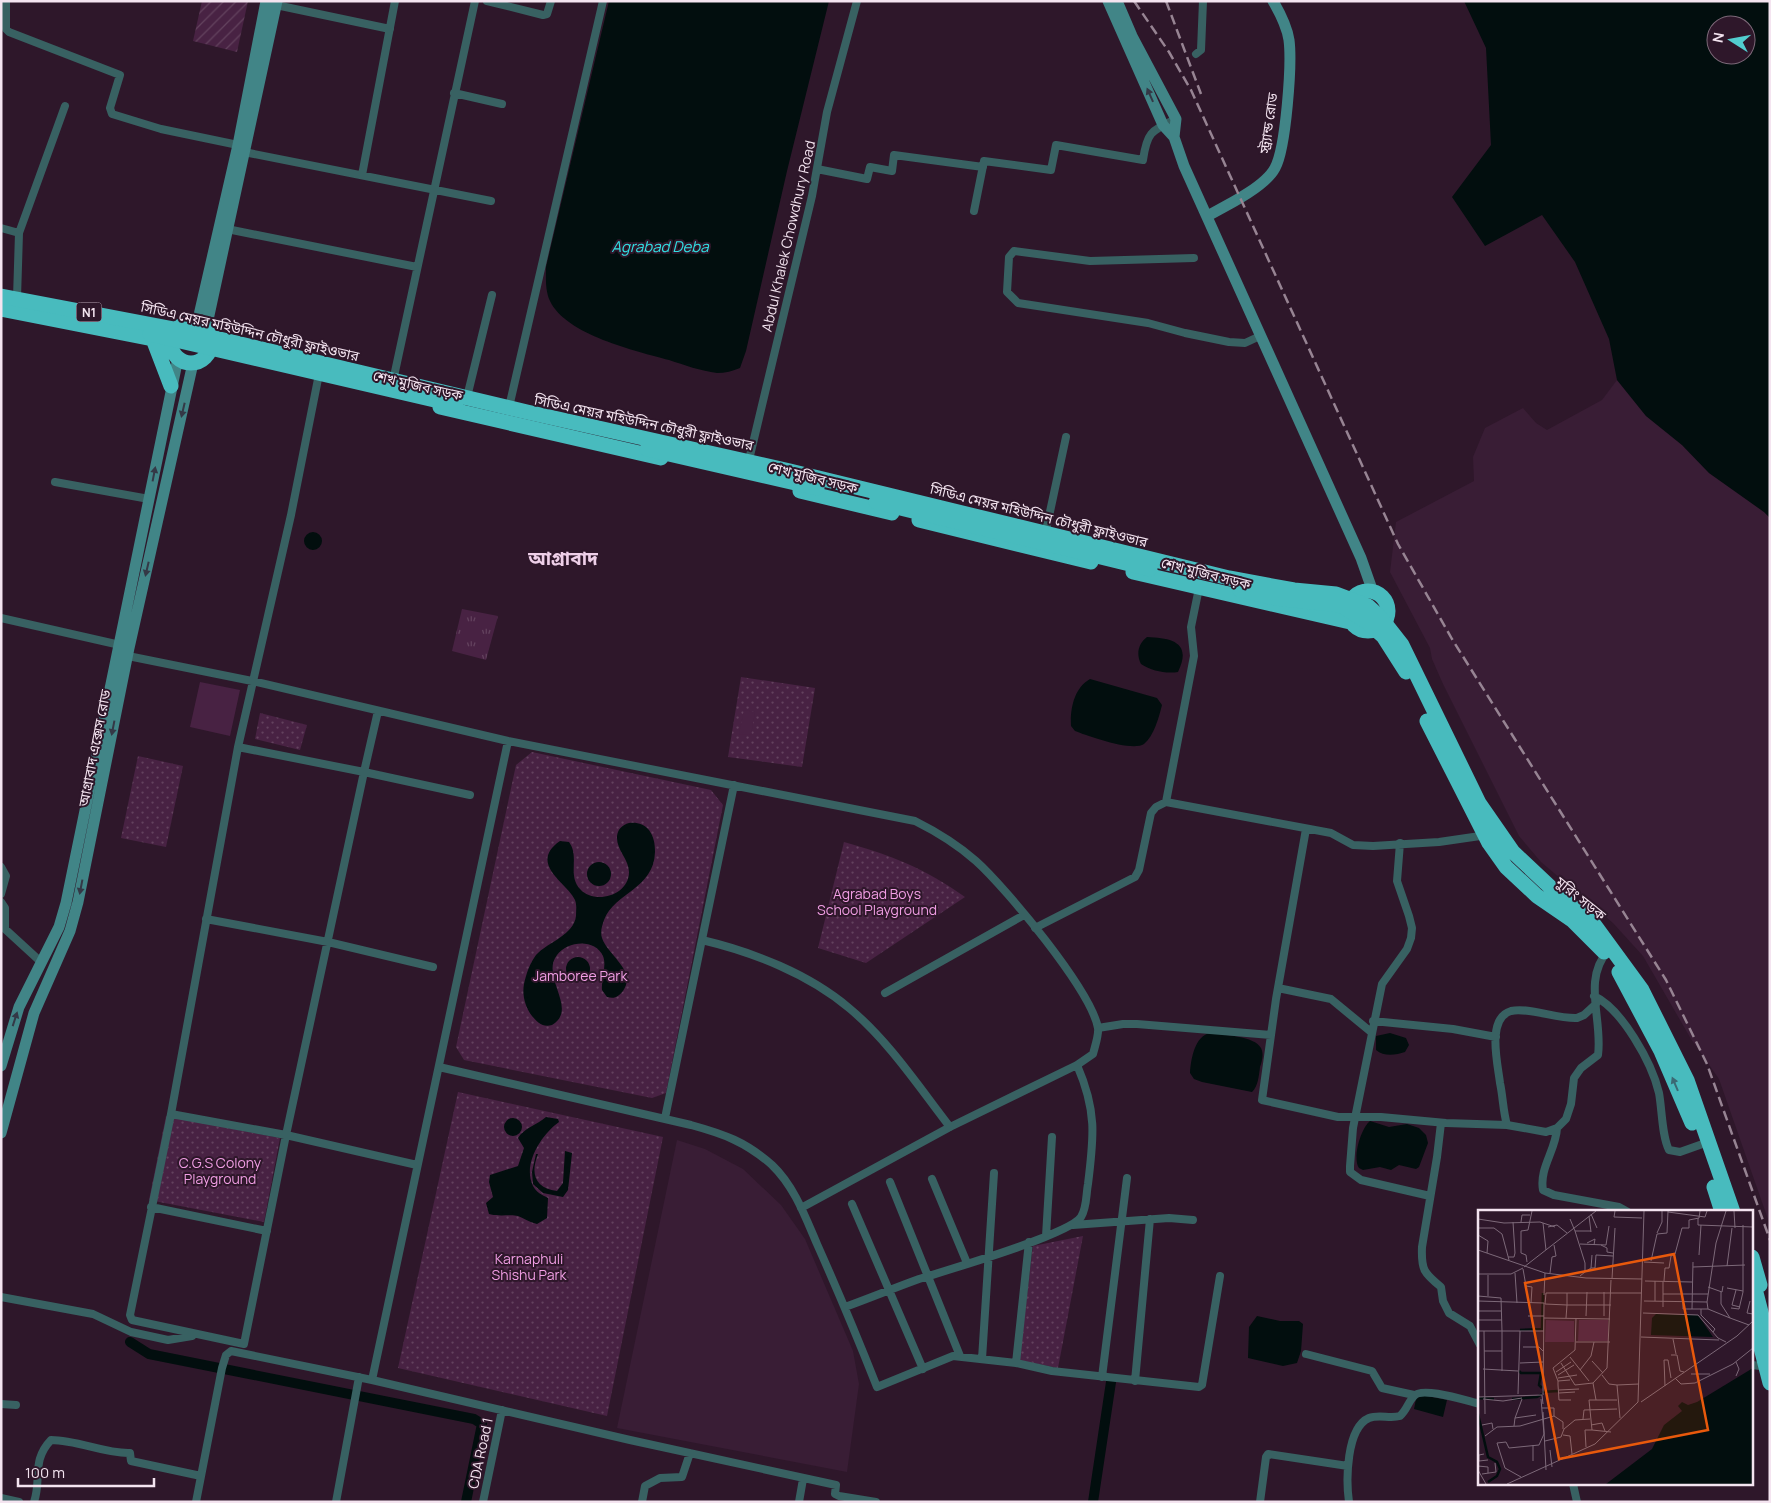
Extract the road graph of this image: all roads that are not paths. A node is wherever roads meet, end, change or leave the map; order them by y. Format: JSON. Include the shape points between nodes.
{"nodes":[{"id":1,"x":6,"y":1,"type":"edge"},
{"id":2,"x":395,"y":1,"type":"edge"},
{"id":3,"x":475,"y":1,"type":"edge"},
{"id":4,"x":487,"y":1,"type":"edge"},
{"id":5,"x":552,"y":1,"type":"edge"},
{"id":6,"x":603,"y":1,"type":"edge"},
{"id":7,"x":857,"y":1,"type":"edge"},
{"id":8,"x":1108,"y":1,"type":"edge"},
{"id":9,"x":1117,"y":1,"type":"edge"},
{"id":10,"x":1203,"y":1,"type":"edge"},
{"id":11,"x":1273,"y":1,"type":"edge"},
{"id":12,"x":273,"y":2,"type":"edge"},
{"id":13,"x":390,"y":28,"type":"junction"},
{"id":14,"x":1196,"y":54,"type":"dead end"},
{"id":15,"x":454,"y":94,"type":"junction"},
{"id":16,"x":502,"y":104,"type":"dead end"},
{"id":17,"x":65,"y":106,"type":"dead end"},
{"id":18,"x":1176,"y":119,"type":"junction"},
{"id":19,"x":1163,"y":125,"type":"junction"},
{"id":20,"x":1174,"y":137,"type":"junction"},
{"id":21,"x":241,"y":149,"type":"junction"},
{"id":22,"x":983,"y":167,"type":"junction"},
{"id":23,"x":817,"y":169,"type":"junction"},
{"id":24,"x":362,"y":175,"type":"junction"},
{"id":25,"x":433,"y":190,"type":"junction"},
{"id":26,"x":492,"y":202,"type":"dead end"},
{"id":27,"x":974,"y":211,"type":"dead end"},
{"id":28,"x":1207,"y":216,"type":"junction"},
{"id":29,"x":1,"y":228,"type":"edge"},
{"id":30,"x":227,"y":229,"type":"junction"},
{"id":31,"x":19,"y":234,"type":"junction"},
{"id":32,"x":1194,"y":258,"type":"dead end"},
{"id":33,"x":417,"y":267,"type":"junction"},
{"id":34,"x":1,"y":295,"type":"edge"},
{"id":35,"x":492,"y":295,"type":"dead end"},
{"id":36,"x":17,"y":298,"type":"junction"},
{"id":37,"x":1,"y":307,"type":"edge"},
{"id":38,"x":204,"y":330,"type":"junction"},
{"id":39,"x":174,"y":336,"type":"junction"},
{"id":40,"x":1260,"y":336,"type":"junction"},
{"id":41,"x":153,"y":339,"type":"junction"},
{"id":42,"x":208,"y":354,"type":"junction"},
{"id":43,"x":178,"y":358,"type":"junction"},
{"id":44,"x":193,"y":363,"type":"junction"},
{"id":45,"x":318,"y":379,"type":"junction"},
{"id":46,"x":393,"y":381,"type":"junction"},
{"id":47,"x":171,"y":386,"type":"junction"},
{"id":48,"x":467,"y":397,"type":"junction"},
{"id":49,"x":509,"y":406,"type":"junction"},
{"id":50,"x":1066,"y":437,"type":"dead end"},
{"id":51,"x":746,"y":470,"type":"junction"},
{"id":52,"x":55,"y":482,"type":"dead end"},
{"id":53,"x":149,"y":499,"type":"junction"},
{"id":54,"x":1045,"y":535,"type":"junction"},
{"id":55,"x":1199,"y":588,"type":"junction"},
{"id":56,"x":1373,"y":592,"type":"junction"},
{"id":57,"x":1352,"y":599,"type":"junction"},
{"id":58,"x":1,"y":618,"type":"edge"},
{"id":59,"x":1386,"y":618,"type":"junction"},
{"id":60,"x":1350,"y":622,"type":"junction"},
{"id":61,"x":120,"y":645,"type":"junction"},
{"id":62,"x":128,"y":656,"type":"junction"},
{"id":63,"x":252,"y":681,"type":"junction"},
{"id":64,"x":378,"y":711,"type":"junction"},
{"id":65,"x":508,"y":741,"type":"junction"},
{"id":66,"x":238,"y":746,"type":"junction"},
{"id":67,"x":364,"y":772,"type":"junction"},
{"id":68,"x":734,"y":785,"type":"junction"},
{"id":69,"x":470,"y":795,"type":"dead end"},
{"id":70,"x":1166,"y":802,"type":"junction"},
{"id":71,"x":1306,"y":829,"type":"junction"},
{"id":72,"x":1496,"y":833,"type":"junction"},
{"id":73,"x":1400,"y":843,"type":"junction"},
{"id":74,"x":1,"y":867,"type":"edge"},
{"id":75,"x":1,"y":894,"type":"edge"},
{"id":76,"x":1,"y":902,"type":"edge"},
{"id":77,"x":1024,"y":915,"type":"junction"},
{"id":78,"x":206,"y":919,"type":"junction"},
{"id":79,"x":1035,"y":928,"type":"junction"},
{"id":80,"x":702,"y":940,"type":"junction"},
{"id":81,"x":328,"y":942,"type":"junction"},
{"id":82,"x":1612,"y":946,"type":"junction"},
{"id":83,"x":44,"y":957,"type":"junction"},
{"id":84,"x":57,"y":962,"type":"junction"},
{"id":85,"x":433,"y":967,"type":"dead end"},
{"id":86,"x":1278,"y":988,"type":"junction"},
{"id":87,"x":885,"y":993,"type":"dead end"},
{"id":88,"x":1595,"y":1000,"type":"junction"},
{"id":89,"x":1373,"y":1021,"type":"junction"},
{"id":90,"x":1098,"y":1028,"type":"junction"},
{"id":91,"x":1371,"y":1032,"type":"junction"},
{"id":92,"x":1271,"y":1035,"type":"junction"},
{"id":93,"x":1496,"y":1038,"type":"junction"},
{"id":94,"x":1077,"y":1065,"type":"junction"},
{"id":95,"x":1,"y":1066,"type":"edge"},
{"id":96,"x":439,"y":1067,"type":"junction"},
{"id":97,"x":171,"y":1114,"type":"junction"},
{"id":98,"x":665,"y":1118,"type":"junction"},
{"id":99,"x":1356,"y":1118,"type":"junction"},
{"id":100,"x":1441,"y":1123,"type":"junction"},
{"id":101,"x":1507,"y":1125,"type":"junction"},
{"id":102,"x":950,"y":1126,"type":"junction"},
{"id":103,"x":1557,"y":1128,"type":"junction"},
{"id":104,"x":1,"y":1133,"type":"edge"},
{"id":105,"x":286,"y":1135,"type":"junction"},
{"id":106,"x":1052,"y":1137,"type":"dead end"},
{"id":107,"x":1713,"y":1140,"type":"junction"},
{"id":108,"x":417,"y":1165,"type":"junction"},
{"id":109,"x":994,"y":1173,"type":"dead end"},
{"id":110,"x":1127,"y":1178,"type":"dead end"},
{"id":111,"x":932,"y":1179,"type":"dead end"},
{"id":112,"x":890,"y":1182,"type":"dead end"},
{"id":113,"x":1430,"y":1196,"type":"junction"},
{"id":114,"x":852,"y":1204,"type":"dead end"},
{"id":115,"x":151,"y":1207,"type":"junction"},
{"id":116,"x":801,"y":1208,"type":"junction"},
{"id":117,"x":1624,"y":1210,"type":"edge"},
{"id":118,"x":1732,"y":1210,"type":"edge"},
{"id":119,"x":1732,"y":1210,"type":"edge"},
{"id":120,"x":1732,"y":1210,"type":"edge"},
{"id":121,"x":1150,"y":1219,"type":"junction"},
{"id":122,"x":1193,"y":1220,"type":"dead end"},
{"id":123,"x":1122,"y":1221,"type":"junction"},
{"id":124,"x":1073,"y":1225,"type":"junction"},
{"id":125,"x":266,"y":1231,"type":"junction"},
{"id":126,"x":1046,"y":1236,"type":"junction"},
{"id":127,"x":1029,"y":1242,"type":"junction"},
{"id":128,"x":988,"y":1256,"type":"junction"},
{"id":129,"x":967,"y":1263,"type":"junction"},
{"id":130,"x":1754,"y":1264,"type":"edge"},
{"id":131,"x":929,"y":1276,"type":"junction"},
{"id":132,"x":1220,"y":1276,"type":"dead end"},
{"id":133,"x":1754,"y":1285,"type":"edge"},
{"id":134,"x":889,"y":1291,"type":"junction"},
{"id":135,"x":1,"y":1297,"type":"edge"},
{"id":136,"x":845,"y":1308,"type":"junction"},
{"id":137,"x":1754,"y":1321,"type":"edge"},
{"id":138,"x":1770,"y":1322,"type":"edge"},
{"id":139,"x":1478,"y":1342,"type":"edge"},
{"id":140,"x":1770,"y":1347,"type":"edge"},
{"id":141,"x":227,"y":1353,"type":"junction"},
{"id":142,"x":1306,"y":1354,"type":"dead end"},
{"id":143,"x":960,"y":1356,"type":"junction"},
{"id":144,"x":982,"y":1359,"type":"junction"},
{"id":145,"x":1016,"y":1363,"type":"junction"},
{"id":146,"x":1754,"y":1365,"type":"edge"},
{"id":147,"x":1770,"y":1367,"type":"edge"},
{"id":148,"x":922,"y":1369,"type":"junction"},
{"id":149,"x":1102,"y":1377,"type":"junction"},
{"id":150,"x":359,"y":1378,"type":"junction"},
{"id":151,"x":372,"y":1380,"type":"junction"},
{"id":152,"x":1134,"y":1381,"type":"junction"},
{"id":153,"x":1770,"y":1383,"type":"edge"},
{"id":154,"x":1414,"y":1395,"type":"junction"},
{"id":155,"x":1,"y":1404,"type":"edge"},
{"id":156,"x":1478,"y":1404,"type":"edge"},
{"id":157,"x":16,"y":1406,"type":"dead end"},
{"id":158,"x":502,"y":1410,"type":"junction"},
{"id":159,"x":690,"y":1453,"type":"junction"},
{"id":160,"x":1348,"y":1466,"type":"junction"},
{"id":161,"x":201,"y":1476,"type":"junction"},
{"id":162,"x":803,"y":1479,"type":"junction"},
{"id":163,"x":1573,"y":1486,"type":"edge"},
{"id":164,"x":1,"y":1498,"type":"edge"},
{"id":165,"x":19,"y":1502,"type":"edge"},
{"id":166,"x":34,"y":1502,"type":"edge"},
{"id":167,"x":196,"y":1502,"type":"edge"},
{"id":168,"x":336,"y":1502,"type":"edge"},
{"id":169,"x":483,"y":1502,"type":"edge"},
{"id":170,"x":642,"y":1502,"type":"edge"},
{"id":171,"x":799,"y":1502,"type":"edge"},
{"id":172,"x":876,"y":1502,"type":"edge"},
{"id":173,"x":1260,"y":1502,"type":"edge"},
{"id":174,"x":1349,"y":1502,"type":"edge"},
{"id":175,"x":1577,"y":1502,"type":"edge"}],
"edges":[{"from":1,"to":21,"type":"street","via":[[6,29],[9,32],[120,75],[110,108],[112,114]]},
{"from":2,"to":13,"type":"street"},
{"from":3,"to":15,"type":"street"},
{"from":4,"to":5,"type":"street","via":[[543,15],[547,14]]},
{"from":6,"to":49,"type":"street"},
{"from":7,"to":23,"type":"street","name":"Abdul Khalek Chowdhury Road","via":[[827,112]]},
{"from":19,"to":8,"type":"main road","one_way":true},
{"from":9,"to":18,"type":"main road"},
{"from":10,"to":14,"type":"street","via":[[1201,50]]},
{"from":11,"to":28,"type":"main road","name":"স্ট্র্যান্ড রোড","via":[[1289,39],[1287,109],[1280,153],[1275,169],[1264,180]]},
{"from":12,"to":13,"type":"street"},
{"from":12,"to":21,"type":"main road"},
{"from":13,"to":24,"type":"street"},
{"from":15,"to":16,"type":"street"},
{"from":15,"to":25,"type":"street"},
{"from":17,"to":31,"type":"street"},
{"from":18,"to":19,"type":"street"},
{"from":18,"to":20,"type":"main road"},
{"from":19,"to":20,"type":"main road"},
{"from":19,"to":22,"type":"street","via":[[1146,139],[1144,160],[1056,145],[1051,170],[984,161]]},
{"from":20,"to":28,"type":"main road"},
{"from":21,"to":24,"type":"street"},
{"from":21,"to":30,"type":"main road"},
{"from":21,"to":38,"type":"main road"},
{"from":22,"to":23,"type":"street","via":[[894,155],[892,171],[870,167],[868,179]]},
{"from":22,"to":27,"type":"street"},
{"from":23,"to":51,"type":"street","name":"Abdul Khalek Chowdhury Road","via":[[793,282]]},
{"from":24,"to":25,"type":"street"},
{"from":25,"to":26,"type":"street"},
{"from":25,"to":33,"type":"street"},
{"from":28,"to":40,"type":"main road"},
{"from":29,"to":31,"type":"street"},
{"from":30,"to":33,"type":"street"},
{"from":30,"to":38,"type":"main road"},
{"from":31,"to":36,"type":"street"},
{"from":32,"to":40,"type":"street","via":[[1090,261],[1014,251],[1009,257],[1007,292],[1018,303],[1148,323],[1229,342],[1245,343]]},
{"from":33,"to":46,"type":"street"},
{"from":34,"to":36,"type":"highway","number":"N1"},
{"from":34,"to":118,"type":"highway","name":"সিডিএ মেয়র মহিউদ্দিন চৌধুরী ফ্লাইওভার","bridge":true,"via":[[190,332],[790,471],[1229,578],[1336,594],[1368,606],[1402,645],[1479,803],[1513,852],[1564,900],[1593,922],[1642,990],[1687,1080]]},
{"from":35,"to":48,"type":"street"},
{"from":36,"to":39,"type":"highway","number":"N1"},
{"from":37,"to":41,"type":"highway","number":"N1"},
{"from":119,"to":37,"type":"highway","one_way":true,"bridge":true,"via":[[1641,1010],[1618,970],[1596,942],[1506,867],[1488,843],[1439,748],[1406,672],[1383,636],[1340,605],[1275,598],[141,332]]},
{"from":38,"to":39,"type":"highway","via":[[188,323]]},
{"from":38,"to":42,"type":"highway"},
{"from":38,"to":46,"type":"highway","name":"শেখ মুজিব সড়ক"},
{"from":39,"to":41,"type":"highway","number":"N1"},
{"from":39,"to":43,"type":"highway"},
{"from":40,"to":56,"type":"main road","via":[[1361,558]]},
{"from":41,"to":47,"type":"highway"},
{"from":42,"to":44,"type":"highway"},
{"from":42,"to":45,"type":"highway","name":"শেখ মুজিব সড়ক"},
{"from":43,"to":44,"type":"highway"},
{"from":43,"to":47,"type":"main road","name":"আগ্রাবাদ এক্সেস রোড"},
{"from":44,"to":62,"type":"main road","name":"আগ্রাবাদ এক্সেস রোড","one_way":true},
{"from":45,"to":51,"type":"highway","name":"শেখ মুজিব সড়ক"},
{"from":45,"to":63,"type":"street","via":[[291,515]]},
{"from":46,"to":48,"type":"highway","name":"শেখ মুজিব সড়ক"},
{"from":53,"to":47,"type":"main road","name":"আগ্রাবাদ এক্সেস রোড","one_way":true},
{"from":48,"to":49,"type":"highway","name":"শেখ মুজিব সড়ক"},
{"from":49,"to":51,"type":"highway","name":"শেখ মুজিব সড়ক"},
{"from":50,"to":54,"type":"street"},
{"from":51,"to":54,"type":"highway","name":"শেখ মুজিব সড়ক"},
{"from":51,"to":55,"type":"highway","name":"শেখ মুজিব সড়ক"},
{"from":52,"to":53,"type":"street"},
{"from":53,"to":61,"type":"main road","name":"আগ্রাবাদ এক্সেস রোড"},
{"from":54,"to":57,"type":"highway","name":"শেখ মুজিব সড়ক","via":[[1294,595]]},
{"from":55,"to":60,"type":"highway","name":"শেখ মুজিব সড়ক"},
{"from":55,"to":70,"type":"street","via":[[1191,627],[1194,656]]},
{"from":56,"to":57,"type":"highway","via":[[1362,592]]},
{"from":56,"to":59,"type":"highway","via":[[1379,594],[1386,604]]},
{"from":57,"to":60,"type":"highway","via":[[1348,610]]},
{"from":58,"to":61,"type":"street"},
{"from":59,"to":60,"type":"highway","via":[[1382,626],[1371,631],[1359,630]]},
{"from":59,"to":72,"type":"highway","name":"মুরিং সড়ক","via":[[1406,644]]},
{"from":61,"to":83,"type":"main road","name":"আগ্রাবাদ এক্সেস রোড","via":[[66,903],[59,927]]},
{"from":62,"to":63,"type":"street"},
{"from":62,"to":84,"type":"main road","name":"আগ্রাবাদ এক্সেস রোড","one_way":true,"via":[[78,902]]},
{"from":63,"to":64,"type":"street"},
{"from":63,"to":66,"type":"street"},
{"from":64,"to":65,"type":"street"},
{"from":64,"to":67,"type":"street"},
{"from":65,"to":68,"type":"street"},
{"from":65,"to":96,"type":"street"},
{"from":66,"to":67,"type":"street"},
{"from":66,"to":78,"type":"street"},
{"from":67,"to":69,"type":"street"},
{"from":67,"to":81,"type":"street"},
{"from":68,"to":77,"type":"street","via":[[915,821],[976,861]]},
{"from":68,"to":80,"type":"street"},
{"from":70,"to":71,"type":"street"},
{"from":70,"to":79,"type":"street","via":[[1151,813],[1135,877]]},
{"from":71,"to":73,"type":"street","via":[[1331,833],[1353,845]]},
{"from":71,"to":86,"type":"street"},
{"from":72,"to":73,"type":"street","via":[[1439,842]]},
{"from":72,"to":82,"type":"highway","name":"মুরিং সড়ক","via":[[1510,855],[1540,886]]},
{"from":73,"to":89,"type":"street","via":[[1397,881],[1412,928],[1407,948],[1382,984]]},
{"from":74,"to":75,"type":"street","via":[[6,876]]},
{"from":76,"to":83,"type":"street","via":[[5,908],[5,930]]},
{"from":77,"to":79,"type":"street"},
{"from":77,"to":87,"type":"street"},
{"from":78,"to":81,"type":"street"},
{"from":78,"to":97,"type":"street"},
{"from":79,"to":90,"type":"street","via":[[1083,995]]},
{"from":80,"to":98,"type":"street"},
{"from":80,"to":102,"type":"street","via":[[775,965],[813,982],[838,999],[889,1049]]},
{"from":81,"to":85,"type":"street"},
{"from":81,"to":105,"type":"street"},
{"from":82,"to":88,"type":"street","via":[[1604,955],[1596,976]]},
{"from":82,"to":107,"type":"highway","name":"মুরিং সড়ক","via":[[1643,990],[1689,1072]]},
{"from":83,"to":84,"type":"main road"},
{"from":95,"to":83,"type":"main road","name":"আগ্রাবাদ এক্সেস রোড","one_way":true,"via":[[19,1007]]},
{"from":84,"to":104,"type":"main road","name":"আগ্রাবাদ এক্সেস রোড","via":[[34,1013]]},
{"from":86,"to":91,"type":"street","via":[[1331,999]]},
{"from":86,"to":92,"type":"street"},
{"from":88,"to":93,"type":"street","via":[[1584,1015],[1577,1018],[1512,1011],[1499,1023]]},
{"from":88,"to":103,"type":"street","via":[[1600,1041],[1598,1055],[1574,1078],[1566,1119]]},
{"from":88,"to":107,"type":"street","via":[[1610,1007],[1652,1069],[1669,1150],[1680,1152]]},
{"from":89,"to":91,"type":"street"},
{"from":89,"to":93,"type":"street","via":[[1446,1028]]},
{"from":90,"to":92,"type":"street","via":[[1137,1024]]},
{"from":90,"to":94,"type":"street","via":[[1093,1054]]},
{"from":91,"to":99,"type":"street"},
{"from":92,"to":99,"type":"street","via":[[1262,1100]]},
{"from":93,"to":101,"type":"street","via":[[1496,1058]]},
{"from":94,"to":102,"type":"street"},
{"from":94,"to":124,"type":"street","via":[[1087,1088],[1094,1121],[1084,1211]]},
{"from":96,"to":98,"type":"street"},
{"from":96,"to":108,"type":"street"},
{"from":97,"to":105,"type":"street"},
{"from":97,"to":115,"type":"street"},
{"from":98,"to":116,"type":"street","via":[[743,1142],[773,1166],[793,1191]]},
{"from":99,"to":100,"type":"street"},
{"from":99,"to":113,"type":"street","via":[[1349,1157],[1350,1172],[1361,1180]]},
{"from":100,"to":101,"type":"street"},
{"from":100,"to":113,"type":"street"},
{"from":101,"to":103,"type":"street","via":[[1546,1132]]},
{"from":102,"to":116,"type":"street"},
{"from":103,"to":117,"type":"street","via":[[1544,1173],[1543,1190]]},
{"from":105,"to":108,"type":"street"},
{"from":105,"to":125,"type":"street"},
{"from":106,"to":126,"type":"street"},
{"from":107,"to":120,"type":"highway","name":"মুরিং সড়ক"},
{"from":108,"to":151,"type":"street"},
{"from":109,"to":128,"type":"street"},
{"from":110,"to":123,"type":"street"},
{"from":111,"to":129,"type":"street"},
{"from":112,"to":131,"type":"street"},
{"from":113,"to":139,"type":"street","via":[[1422,1247],[1424,1271],[1441,1287],[1449,1313],[1470,1326]]},
{"from":114,"to":134,"type":"street"},
{"from":115,"to":125,"type":"street"},
{"from":115,"to":125,"type":"street","via":[[130,1315],[132,1320],[244,1344]]},
{"from":116,"to":136,"type":"street"},
{"from":121,"to":122,"type":"street"},
{"from":121,"to":123,"type":"street"},
{"from":121,"to":152,"type":"street"},
{"from":123,"to":124,"type":"street"},
{"from":123,"to":149,"type":"street"},
{"from":124,"to":126,"type":"street"},
{"from":126,"to":127,"type":"street"},
{"from":127,"to":128,"type":"street"},
{"from":127,"to":145,"type":"street"},
{"from":128,"to":129,"type":"street"},
{"from":128,"to":144,"type":"street"},
{"from":129,"to":131,"type":"street"},
{"from":130,"to":138,"type":"highway"},
{"from":131,"to":134,"type":"street"},
{"from":131,"to":143,"type":"street"},
{"from":132,"to":152,"type":"street","via":[[1202,1385]]},
{"from":133,"to":140,"type":"highway"},
{"from":134,"to":136,"type":"street"},
{"from":134,"to":148,"type":"street"},
{"from":135,"to":141,"type":"street","via":[[93,1314],[131,1332],[168,1340],[188,1335],[225,1343]]},
{"from":136,"to":148,"type":"street","via":[[877,1388]]},
{"from":137,"to":153,"type":"highway","bridge":true},
{"from":141,"to":150,"type":"street"},
{"from":141,"to":161,"type":"street"},
{"from":142,"to":154,"type":"street","via":[[1372,1371],[1382,1388]]},
{"from":143,"to":144,"type":"street"},
{"from":143,"to":148,"type":"street"},
{"from":144,"to":145,"type":"street"},
{"from":145,"to":149,"type":"street","via":[[1052,1372]]},
{"from":146,"to":147,"type":"street"},
{"from":149,"to":152,"type":"street"},
{"from":150,"to":151,"type":"street"},
{"from":150,"to":168,"type":"street"},
{"from":151,"to":158,"type":"street"},
{"from":154,"to":156,"type":"street","via":[[1425,1392]]},
{"from":154,"to":160,"type":"street","via":[[1400,1416],[1370,1418],[1363,1422],[1354,1438]]},
{"from":155,"to":157,"type":"street"},
{"from":158,"to":159,"type":"street"},
{"from":158,"to":169,"type":"street","name":"CDA Road 1"},
{"from":159,"to":162,"type":"street"},
{"from":159,"to":170,"type":"street","via":[[682,1477],[654,1480],[645,1486]]},
{"from":160,"to":173,"type":"street","via":[[1268,1454]]},
{"from":160,"to":174,"type":"street"},
{"from":161,"to":166,"type":"street","via":[[131,1461],[130,1453],[51,1440],[37,1466]]},
{"from":161,"to":167,"type":"street"},
{"from":162,"to":171,"type":"street"},
{"from":162,"to":172,"type":"street","via":[[836,1485],[835,1494],[839,1496]]},
{"from":163,"to":175,"type":"street"},
{"from":164,"to":165,"type":"street"}]}
